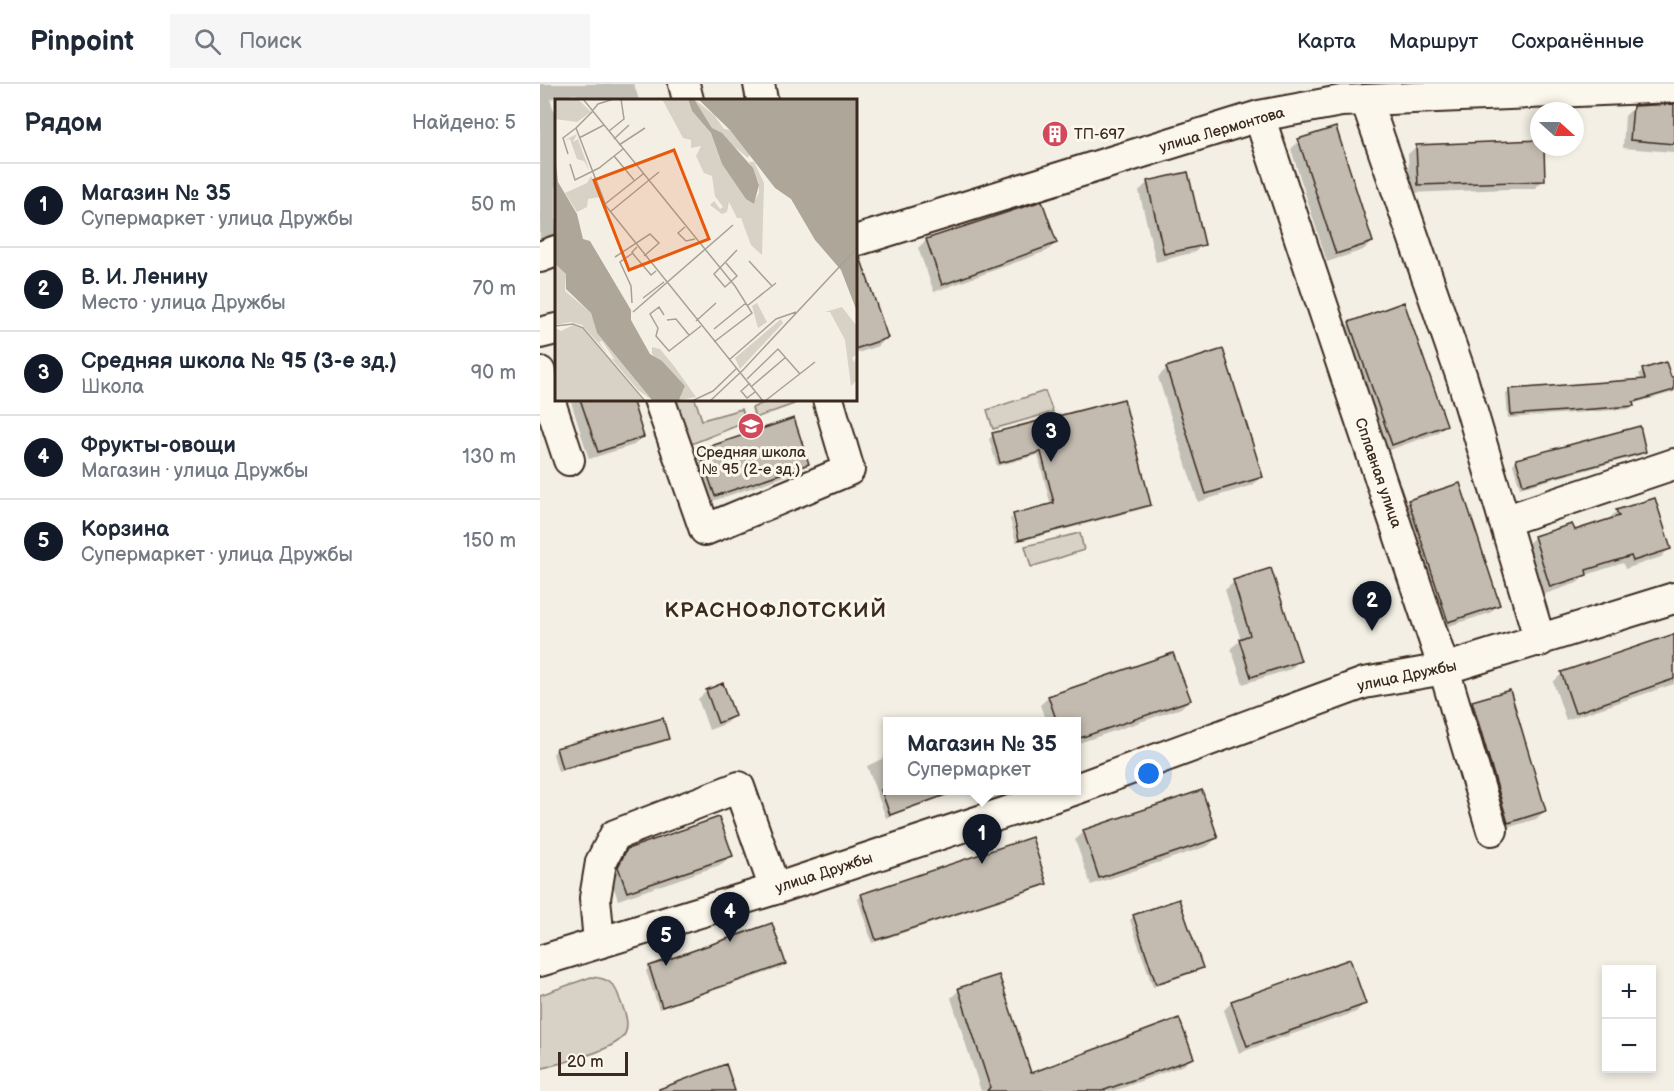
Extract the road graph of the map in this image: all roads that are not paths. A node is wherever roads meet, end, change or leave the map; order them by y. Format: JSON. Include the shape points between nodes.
{"nodes":[{"id":1,"x":684,"y":84,"type":"edge"},
{"id":2,"x":759,"y":84,"type":"edge"},
{"id":3,"x":1674,"y":87,"type":"edge"},
{"id":4,"x":688,"y":99,"type":"edge"},
{"id":5,"x":762,"y":99,"type":"edge"},
{"id":6,"x":1366,"y":100,"type":"junction"},
{"id":7,"x":1259,"y":116,"type":"junction"},
{"id":8,"x":856,"y":241,"type":"edge"},
{"id":9,"x":555,"y":251,"type":"edge"},
{"id":10,"x":540,"y":257,"type":"edge"},
{"id":11,"x":555,"y":328,"type":"edge"},
{"id":12,"x":540,"y":333,"type":"edge"},
{"id":13,"x":540,"y":372,"type":"edge"},
{"id":14,"x":658,"y":400,"type":"edge"},
{"id":15,"x":828,"y":400,"type":"edge"},
{"id":16,"x":568,"y":460,"type":"dead end"},
{"id":17,"x":1674,"y":464,"type":"edge"},
{"id":18,"x":1504,"y":521,"type":"junction"},
{"id":19,"x":1674,"y":598,"type":"edge"},
{"id":20,"x":1540,"y":641,"type":"junction"},
{"id":21,"x":1444,"y":669,"type":"junction"},
{"id":22,"x":1081,"y":788,"type":"edge"},
{"id":23,"x":1060,"y":795,"type":"edge"},
{"id":24,"x":1492,"y":830,"type":"dead end"},
{"id":25,"x":775,"y":889,"type":"junction"},
{"id":26,"x":599,"y":942,"type":"junction"},
{"id":27,"x":540,"y":961,"type":"edge"}],
"edges":[{"from":1,"to":4,"type":"street"},
{"from":2,"to":5,"type":"street"},
{"from":3,"to":6,"type":"street","name":"улица Лермонтова"},
{"from":6,"to":7,"type":"street","name":"улица Лермонтова"},
{"from":6,"to":18,"type":"street","via":[[1462,378]]},
{"from":7,"to":8,"type":"street","name":"улица Лермонтова"},
{"from":7,"to":21,"type":"street","name":"Сплавная улица"},
{"from":9,"to":10,"type":"street"},
{"from":11,"to":12,"type":"street"},
{"from":13,"to":16,"type":"street"},
{"from":14,"to":15,"type":"street","via":[[705,530],[849,470]]},
{"from":17,"to":18,"type":"street"},
{"from":18,"to":20,"type":"street"},
{"from":19,"to":20,"type":"street","name":"улица Дружбы"},
{"from":20,"to":21,"type":"street","name":"улица Дружбы"},
{"from":21,"to":22,"type":"street","name":"улица Дружбы","via":[[1364,683]]},
{"from":21,"to":24,"type":"street","name":"Сплавная улица"},
{"from":23,"to":25,"type":"street","name":"улица Дружбы"},
{"from":25,"to":26,"type":"street","name":"улица Дружбы"},
{"from":25,"to":26,"type":"street","via":[[739,787],[615,835],[601,862],[595,898]]},
{"from":26,"to":27,"type":"street","name":"улица Дружбы"}]}
